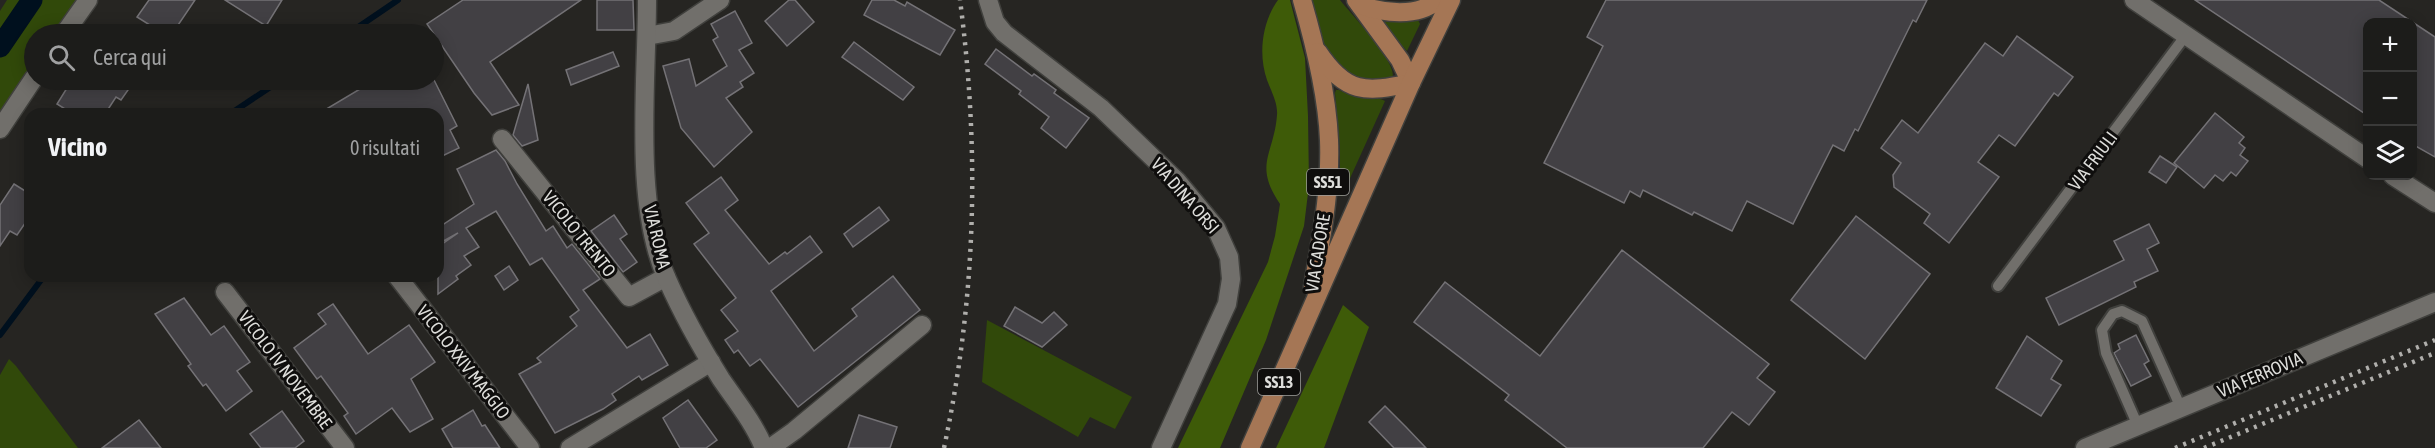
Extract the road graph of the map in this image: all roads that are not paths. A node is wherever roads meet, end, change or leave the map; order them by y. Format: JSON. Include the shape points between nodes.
{"nodes":[{"id":1,"x":88,"y":0,"type":"edge"},
{"id":2,"x":647,"y":0,"type":"edge"},
{"id":3,"x":720,"y":0,"type":"edge"},
{"id":4,"x":988,"y":0,"type":"edge"},
{"id":5,"x":1302,"y":0,"type":"edge"},
{"id":6,"x":1438,"y":0,"type":"edge"},
{"id":7,"x":1451,"y":0,"type":"edge"},
{"id":8,"x":2134,"y":0,"type":"edge"},
{"id":9,"x":1358,"y":2,"type":"edge"},
{"id":10,"x":71,"y":24,"type":"edge"},
{"id":11,"x":2186,"y":35,"type":"junction"},
{"id":12,"x":647,"y":36,"type":"junction"},
{"id":13,"x":1315,"y":48,"type":"junction"},
{"id":14,"x":1411,"y":83,"type":"junction"},
{"id":15,"x":26,"y":90,"type":"edge"},
{"id":16,"x":0,"y":129,"type":"edge"},
{"id":17,"x":502,"y":139,"type":"dead end"},
{"id":18,"x":2363,"y":156,"type":"edge"},
{"id":19,"x":2399,"y":180,"type":"edge"},
{"id":20,"x":2435,"y":203,"type":"edge"},
{"id":21,"x":666,"y":277,"type":"junction"},
{"id":22,"x":402,"y":282,"type":"edge"},
{"id":23,"x":1998,"y":286,"type":"dead end"},
{"id":24,"x":225,"y":292,"type":"dead end"},
{"id":25,"x":2435,"y":302,"type":"edge"},
{"id":26,"x":1308,"y":315,"type":"junction"},
{"id":27,"x":922,"y":325,"type":"dead end"},
{"id":28,"x":711,"y":362,"type":"junction"},
{"id":29,"x":2181,"y":408,"type":"junction"},
{"id":30,"x":2138,"y":426,"type":"junction"},
{"id":31,"x":782,"y":445,"type":"edge"},
{"id":32,"x":345,"y":448,"type":"edge"},
{"id":33,"x":530,"y":448,"type":"edge"},
{"id":34,"x":570,"y":448,"type":"edge"},
{"id":35,"x":764,"y":448,"type":"edge"},
{"id":36,"x":1161,"y":448,"type":"edge"},
{"id":37,"x":1250,"y":448,"type":"edge"},
{"id":38,"x":2085,"y":448,"type":"edge"}],
"edges":[{"from":1,"to":10,"type":"street"},
{"from":2,"to":12,"type":"street","name":"VIA ROMA"},
{"from":3,"to":12,"type":"street","via":[[674,31]]},
{"from":4,"to":36,"type":"street","name":"VIA DINA ORSI","via":[[995,22],[1004,33],[1101,108],[1139,144],[1177,181],[1224,242],[1231,268],[1230,293]]},
{"from":5,"to":13,"type":"main road","name":"VIA CADORE","number":"SS51"},
{"from":6,"to":9,"type":"main road","via":[[1414,10],[1393,12]]},
{"from":7,"to":14,"type":"main road","number":"SS13"},
{"from":8,"to":11,"type":"street"},
{"from":9,"to":14,"type":"main road","via":[[1400,60]]},
{"from":11,"to":18,"type":"street"},
{"from":11,"to":23,"type":"lane","name":"VIA FRIULI"},
{"from":12,"to":21,"type":"street","name":"VIA ROMA","via":[[646,179],[651,224]]},
{"from":13,"to":14,"type":"main road","name":"VIA CADORE","number":"SS51","via":[[1329,69],[1356,88]]},
{"from":13,"to":26,"type":"main road","name":"VIA CADORE","number":"SS51","via":[[1326,110],[1329,159],[1326,211]]},
{"from":14,"to":26,"type":"main road","name":"VIA CADORE","number":"SS13"},
{"from":15,"to":16,"type":"street"},
{"from":17,"to":21,"type":"street","name":"VICOLO TRENTO","via":[[629,297]]},
{"from":19,"to":20,"type":"street"},
{"from":21,"to":28,"type":"street","name":"VIA ROMA"},
{"from":22,"to":33,"type":"street","name":"VICOLO XXIV MAGGIO"},
{"from":24,"to":32,"type":"street","name":"VICOLO IV NOVEMBRE"},
{"from":25,"to":29,"type":"street","name":"VIA FERROVIA"},
{"from":26,"to":37,"type":"main road","name":"VIA CADORE","number":"SS13"},
{"from":27,"to":31,"type":"street"},
{"from":28,"to":34,"type":"street"},
{"from":28,"to":35,"type":"street","name":"VIA ROMA"},
{"from":29,"to":30,"type":"street","name":"VIA FERROVIA"},
{"from":29,"to":30,"type":"lane","via":[[2142,321],[2122,311],[2113,314],[2102,330],[2106,353]]},
{"from":30,"to":38,"type":"street","name":"VIA FERROVIA"}]}
